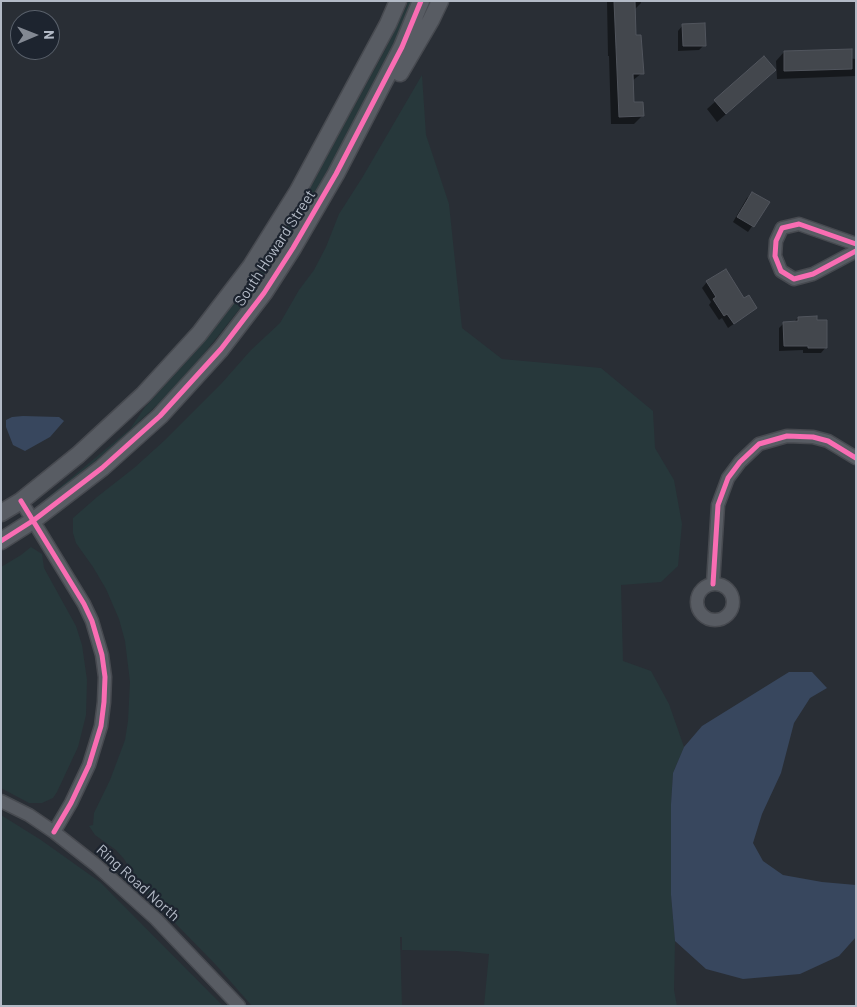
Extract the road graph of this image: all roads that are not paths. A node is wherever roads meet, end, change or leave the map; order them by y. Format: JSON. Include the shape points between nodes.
{"nodes":[{"id":1,"x":398,"y":1,"type":"edge"},
{"id":2,"x":421,"y":1,"type":"edge"},
{"id":3,"x":440,"y":1,"type":"edge"},
{"id":4,"x":336,"y":174,"type":"junction"},
{"id":5,"x":856,"y":244,"type":"edge"},
{"id":6,"x":856,"y":251,"type":"edge"},
{"id":7,"x":856,"y":458,"type":"edge"},
{"id":8,"x":21,"y":502,"type":"junction"},
{"id":9,"x":1,"y":513,"type":"edge"},
{"id":10,"x":34,"y":520,"type":"junction"},
{"id":11,"x":1,"y":541,"type":"edge"},
{"id":12,"x":713,"y":584,"type":"dead end"},
{"id":13,"x":1,"y":800,"type":"edge"},
{"id":14,"x":54,"y":832,"type":"junction"},
{"id":15,"x":238,"y":1006,"type":"edge"}],
"edges":[{"from":1,"to":8,"type":"street","name":"South Howard Street","via":[[298,191],[251,266],[199,334],[144,394]]},
{"from":2,"to":4,"type":"street","name":"South Howard Street","via":[[402,47]]},
{"from":3,"to":4,"type":"street","via":[[398,77]]},
{"from":4,"to":10,"type":"street","name":"South Howard Street","via":[[264,293],[221,349],[160,416],[102,468]]},
{"from":5,"to":6,"type":"street","via":[[799,224],[782,228],[776,241],[775,256],[781,272],[794,279],[812,274]]},
{"from":7,"to":12,"type":"street","via":[[828,441],[813,437],[787,436],[760,444],[728,478],[718,505]]},
{"from":8,"to":9,"type":"street","name":"South Howard Street"},
{"from":8,"to":10,"type":"street"},
{"from":10,"to":11,"type":"street","name":"South Howard Street"},
{"from":10,"to":14,"type":"street","via":[[92,621],[105,677],[100,726],[89,765]]},
{"from":13,"to":14,"type":"street","name":"Ring Road North"},
{"from":14,"to":15,"type":"street","name":"Ring Road North","via":[[156,919]]}]}
